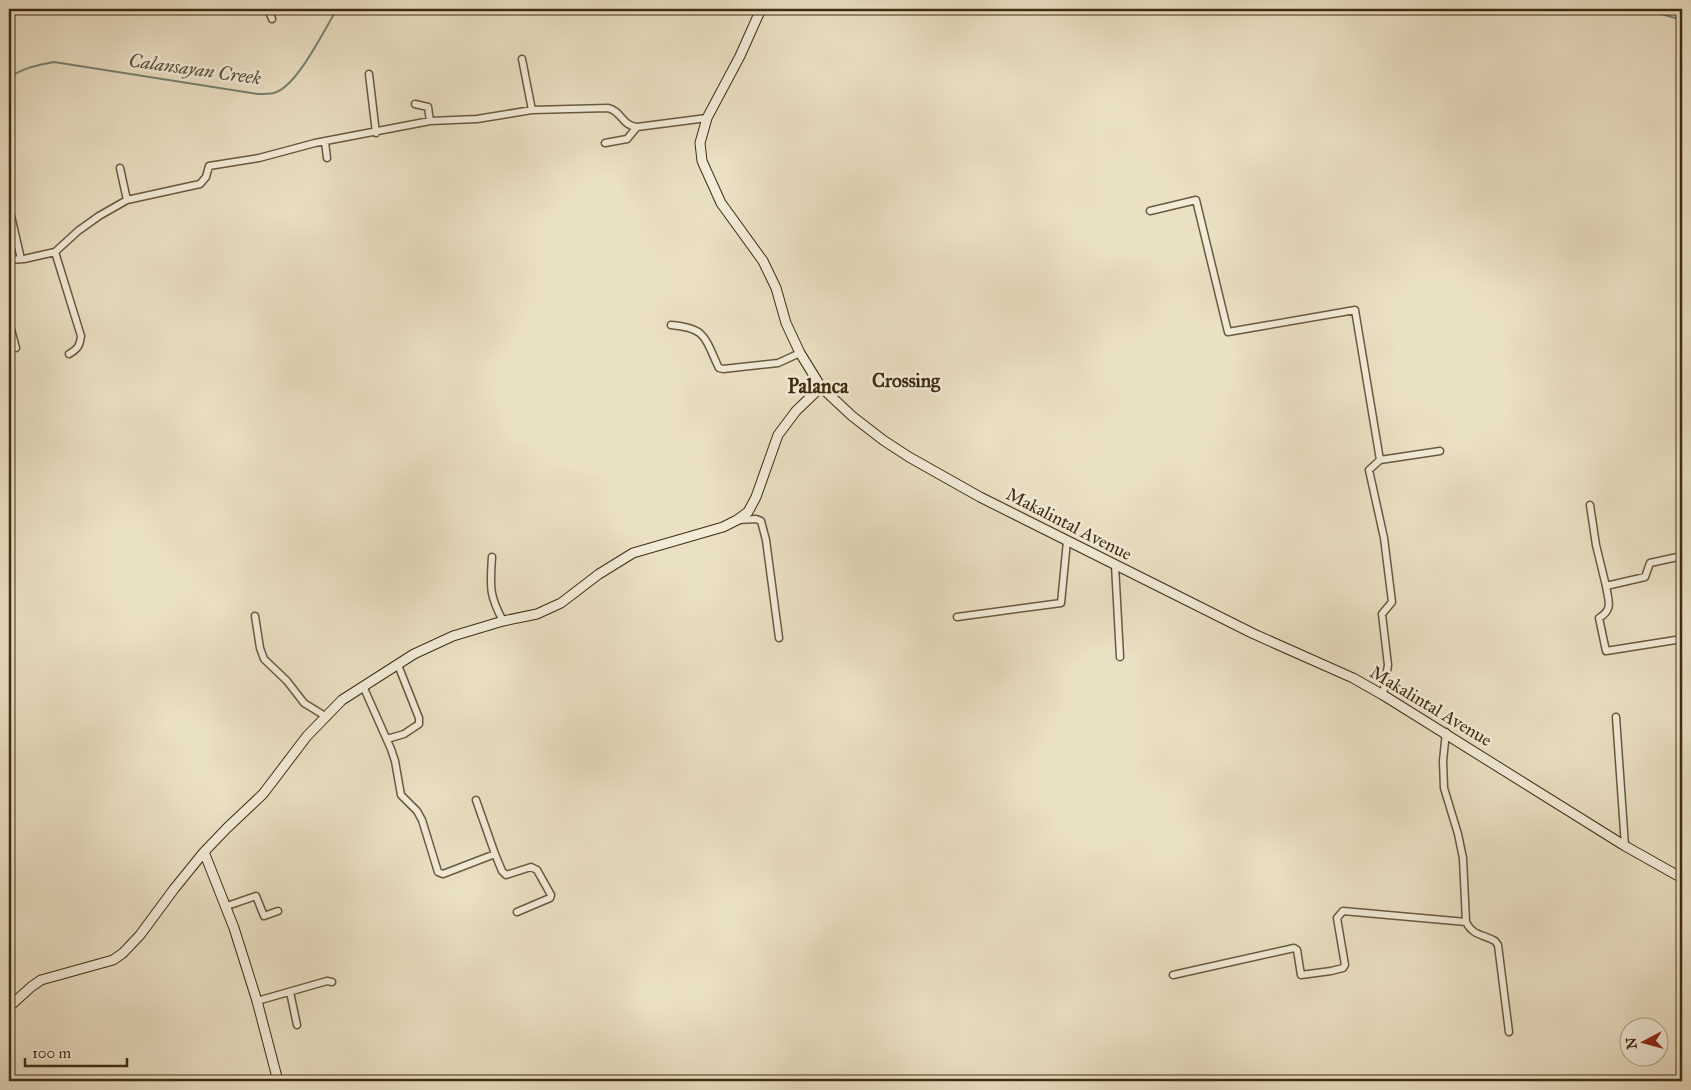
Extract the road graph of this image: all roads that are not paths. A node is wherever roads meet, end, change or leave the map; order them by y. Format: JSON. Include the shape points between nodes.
{"nodes":[{"id":1,"x":268,"y":9,"type":"edge"},
{"id":2,"x":761,"y":9,"type":"edge"},
{"id":3,"x":272,"y":19,"type":"dead end"},
{"id":4,"x":522,"y":59,"type":"dead end"},
{"id":5,"x":369,"y":74,"type":"dead end"},
{"id":6,"x":415,"y":104,"type":"dead end"},
{"id":7,"x":532,"y":110,"type":"junction"},
{"id":8,"x":707,"y":118,"type":"junction"},
{"id":9,"x":430,"y":121,"type":"junction"},
{"id":10,"x":637,"y":127,"type":"junction"},
{"id":11,"x":376,"y":132,"type":"junction"},
{"id":12,"x":325,"y":142,"type":"junction"},
{"id":13,"x":605,"y":142,"type":"dead end"},
{"id":14,"x":327,"y":158,"type":"dead end"},
{"id":15,"x":120,"y":168,"type":"dead end"},
{"id":16,"x":127,"y":200,"type":"junction"},
{"id":17,"x":9,"y":207,"type":"edge"},
{"id":18,"x":1150,"y":211,"type":"dead end"},
{"id":19,"x":55,"y":252,"type":"junction"},
{"id":20,"x":21,"y":259,"type":"junction"},
{"id":21,"x":9,"y":260,"type":"edge"},
{"id":22,"x":9,"y":322,"type":"edge"},
{"id":23,"x":670,"y":326,"type":"dead end"},
{"id":24,"x":16,"y":348,"type":"dead end"},
{"id":25,"x":800,"y":353,"type":"junction"},
{"id":26,"x":69,"y":354,"type":"dead end"},
{"id":27,"x":821,"y":387,"type":"junction"},
{"id":28,"x":1440,"y":451,"type":"dead end"},
{"id":29,"x":1380,"y":460,"type":"junction"},
{"id":30,"x":1590,"y":505,"type":"dead end"},
{"id":31,"x":738,"y":520,"type":"junction"},
{"id":32,"x":1066,"y":541,"type":"junction"},
{"id":33,"x":1682,"y":556,"type":"edge"},
{"id":34,"x":492,"y":557,"type":"dead end"},
{"id":35,"x":1115,"y":565,"type":"junction"},
{"id":36,"x":1606,"y":586,"type":"junction"},
{"id":37,"x":255,"y":616,"type":"dead end"},
{"id":38,"x":957,"y":617,"type":"dead end"},
{"id":39,"x":503,"y":621,"type":"junction"},
{"id":40,"x":779,"y":638,"type":"dead end"},
{"id":41,"x":1682,"y":639,"type":"edge"},
{"id":42,"x":1120,"y":657,"type":"dead end"},
{"id":43,"x":398,"y":665,"type":"junction"},
{"id":44,"x":363,"y":686,"type":"junction"},
{"id":45,"x":1384,"y":694,"type":"junction"},
{"id":46,"x":325,"y":716,"type":"junction"},
{"id":47,"x":1616,"y":717,"type":"dead end"},
{"id":48,"x":1446,"y":732,"type":"junction"},
{"id":49,"x":387,"y":739,"type":"junction"},
{"id":50,"x":476,"y":800,"type":"dead end"},
{"id":51,"x":1626,"y":846,"type":"junction"},
{"id":52,"x":204,"y":852,"type":"junction"},
{"id":53,"x":495,"y":854,"type":"junction"},
{"id":54,"x":1682,"y":878,"type":"edge"},
{"id":55,"x":227,"y":906,"type":"junction"},
{"id":56,"x":278,"y":912,"type":"dead end"},
{"id":57,"x":517,"y":912,"type":"dead end"},
{"id":58,"x":1466,"y":922,"type":"junction"},
{"id":59,"x":1173,"y":976,"type":"dead end"},
{"id":60,"x":332,"y":982,"type":"dead end"},
{"id":61,"x":290,"y":992,"type":"junction"},
{"id":62,"x":257,"y":1001,"type":"junction"},
{"id":63,"x":9,"y":1007,"type":"edge"},
{"id":64,"x":297,"y":1025,"type":"dead end"},
{"id":65,"x":1509,"y":1032,"type":"dead end"},
{"id":66,"x":278,"y":1081,"type":"edge"}],
"edges":[{"from":1,"to":3,"type":"street"},
{"from":2,"to":8,"type":"main road","name":"Makalintal Avenue"},
{"from":4,"to":7,"type":"street"},
{"from":5,"to":11,"type":"street"},
{"from":6,"to":9,"type":"street","via":[[428,107]]},
{"from":7,"to":9,"type":"street","via":[[477,119]]},
{"from":7,"to":10,"type":"street","via":[[608,108],[614,109],[630,127]]},
{"from":8,"to":10,"type":"street"},
{"from":8,"to":25,"type":"main road","name":"Makalintal Avenue","via":[[700,143],[702,161],[721,203],[763,261]]},
{"from":9,"to":11,"type":"street"},
{"from":10,"to":13,"type":"street","via":[[627,139]]},
{"from":11,"to":12,"type":"street"},
{"from":12,"to":14,"type":"street"},
{"from":12,"to":16,"type":"street","via":[[209,166],[200,184]]},
{"from":15,"to":16,"type":"street"},
{"from":16,"to":19,"type":"street","via":[[78,231]]},
{"from":17,"to":20,"type":"street"},
{"from":18,"to":29,"type":"street","via":[[1196,200],[1228,332],[1355,310]]},
{"from":19,"to":20,"type":"street"},
{"from":19,"to":26,"type":"street","via":[[82,336],[75,351]]},
{"from":20,"to":21,"type":"street"},
{"from":22,"to":24,"type":"street"},
{"from":23,"to":25,"type":"street","via":[[694,329],[704,338],[719,368],[723,369],[778,363]]},
{"from":25,"to":27,"type":"main road","name":"Makalintal Avenue"},
{"from":27,"to":31,"type":"main road","via":[[796,411],[778,435],[756,498],[748,512]]},
{"from":27,"to":32,"type":"main road","name":"Makalintal Avenue","via":[[852,416],[909,457]]},
{"from":28,"to":29,"type":"street"},
{"from":29,"to":45,"type":"street","via":[[1369,470],[1384,538],[1392,602],[1382,614],[1388,665]]},
{"from":30,"to":36,"type":"street"},
{"from":31,"to":39,"type":"main road","via":[[633,553],[561,603],[537,614]]},
{"from":31,"to":40,"type":"street","via":[[756,519],[761,522]]},
{"from":32,"to":35,"type":"main road","name":"Makalintal Avenue"},
{"from":32,"to":38,"type":"street","via":[[1061,603]]},
{"from":33,"to":36,"type":"street","via":[[1650,563],[1645,577]]},
{"from":34,"to":39,"type":"street","via":[[490,586],[493,602]]},
{"from":35,"to":42,"type":"street"},
{"from":35,"to":45,"type":"main road","name":"Makalintal Avenue"},
{"from":36,"to":41,"type":"street","via":[[1609,607],[1599,618],[1606,651]]},
{"from":37,"to":46,"type":"street","via":[[264,659],[304,703]]},
{"from":39,"to":43,"type":"main road","via":[[453,636]]},
{"from":43,"to":44,"type":"main road"},
{"from":43,"to":49,"type":"street","via":[[419,724],[404,734]]},
{"from":44,"to":46,"type":"main road"},
{"from":44,"to":49,"type":"street"},
{"from":45,"to":48,"type":"main road","name":"Makalintal Avenue"},
{"from":46,"to":52,"type":"main road","via":[[263,794]]},
{"from":47,"to":51,"type":"street"},
{"from":48,"to":51,"type":"main road","name":"Makalintal Avenue"},
{"from":48,"to":58,"type":"street","via":[[1444,788],[1463,858]]},
{"from":49,"to":53,"type":"street","via":[[400,791],[422,820],[438,872],[443,874]]},
{"from":50,"to":53,"type":"street"},
{"from":51,"to":54,"type":"main road","name":"Makalintal Avenue"},
{"from":52,"to":55,"type":"main road"},
{"from":52,"to":63,"type":"main road","via":[[123,953],[113,960],[41,980]]},
{"from":53,"to":57,"type":"street","via":[[506,875],[531,867],[537,870],[551,895],[548,900]]},
{"from":55,"to":56,"type":"street","via":[[256,896],[264,916]]},
{"from":55,"to":62,"type":"main road"},
{"from":58,"to":59,"type":"street","via":[[1343,911],[1337,918],[1343,968],[1301,975],[1294,948]]},
{"from":58,"to":65,"type":"street","via":[[1475,933],[1491,938],[1498,946]]},
{"from":60,"to":61,"type":"street"},
{"from":61,"to":62,"type":"street"},
{"from":61,"to":64,"type":"street"},
{"from":62,"to":66,"type":"main road"}]}
